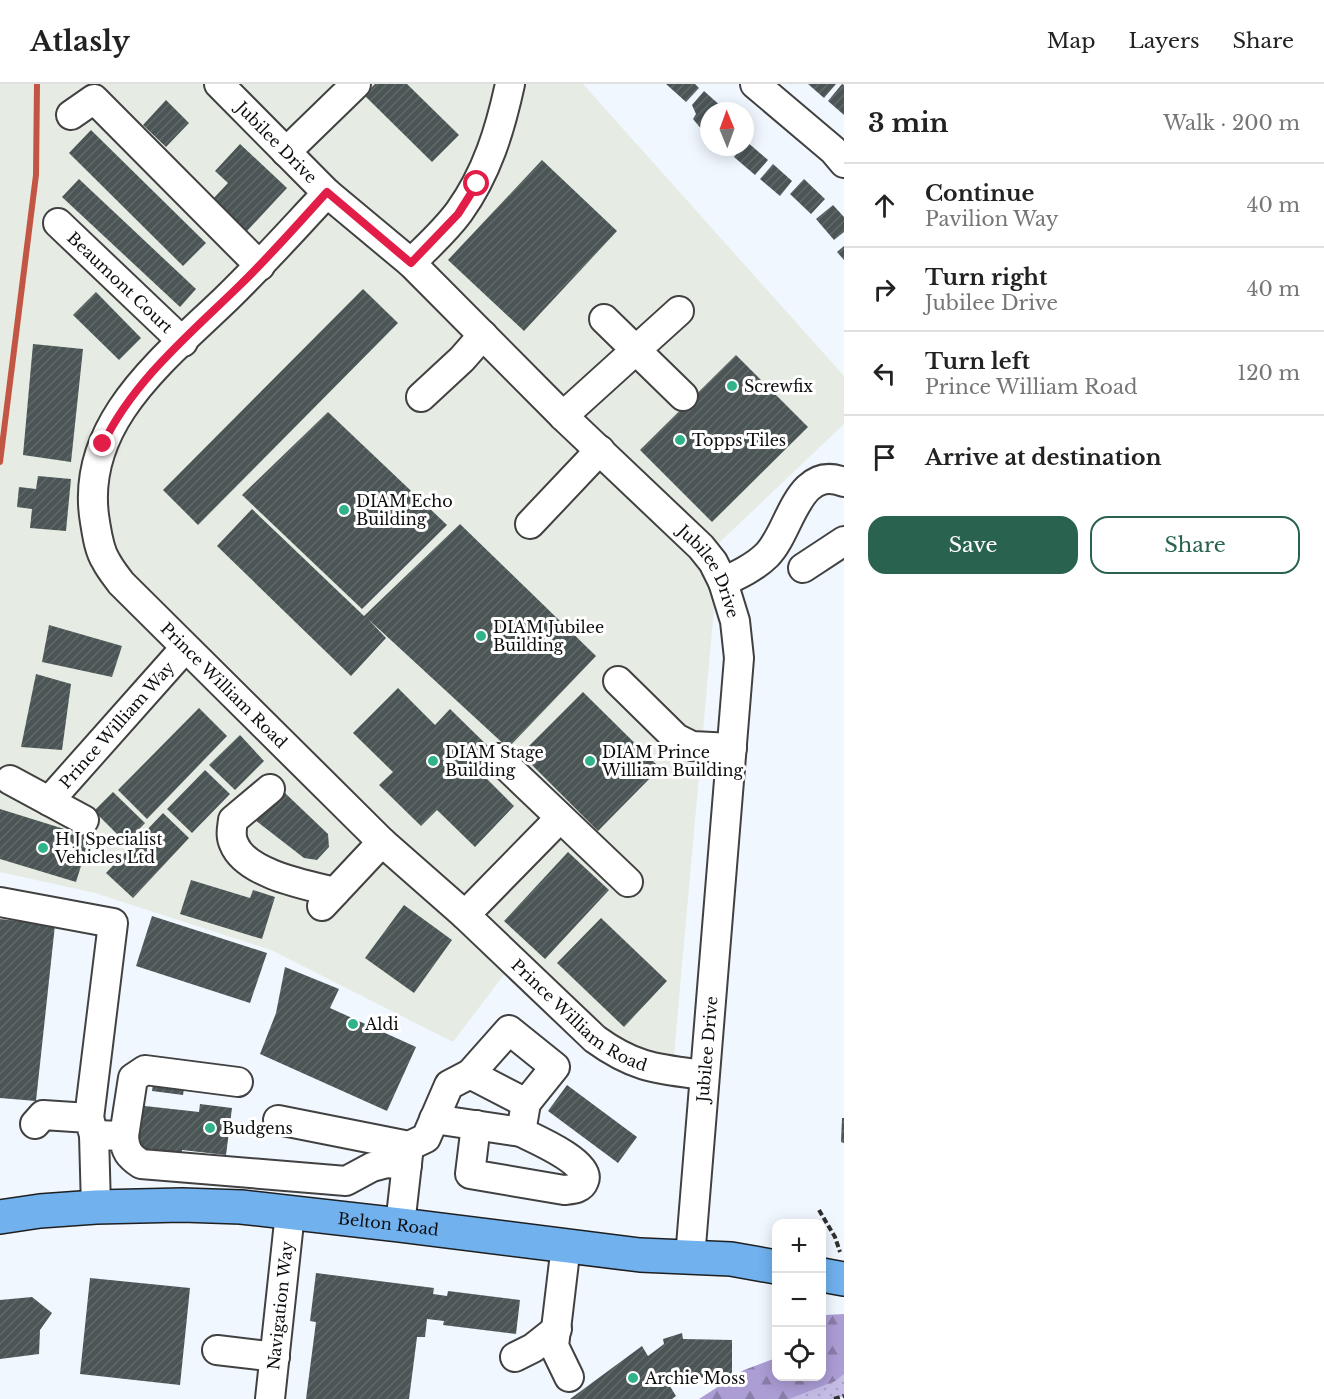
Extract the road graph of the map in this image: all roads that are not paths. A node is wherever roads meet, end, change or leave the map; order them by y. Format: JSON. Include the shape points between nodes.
{"nodes":[{"id":1,"x":219,"y":84,"type":"edge"},
{"id":2,"x":356,"y":84,"type":"edge"},
{"id":3,"x":510,"y":84,"type":"edge"},
{"id":4,"x":755,"y":84,"type":"edge"},
{"id":5,"x":71,"y":115,"type":"dead end"},
{"id":6,"x":286,"y":152,"type":"junction"},
{"id":7,"x":844,"y":163,"type":"edge"},
{"id":8,"x":327,"y":192,"type":"junction"},
{"id":9,"x":58,"y":223,"type":"dead end"},
{"id":10,"x":411,"y":263,"type":"junction"},
{"id":11,"x":260,"y":266,"type":"junction"},
{"id":12,"x":679,"y":311,"type":"dead end"},
{"id":13,"x":604,"y":319,"type":"dead end"},
{"id":14,"x":483,"y":335,"type":"junction"},
{"id":15,"x":183,"y":342,"type":"junction"},
{"id":16,"x":636,"y":351,"type":"junction"},
{"id":17,"x":683,"y":396,"type":"dead end"},
{"id":18,"x":421,"y":397,"type":"dead end"},
{"id":19,"x":563,"y":416,"type":"junction"},
{"id":20,"x":600,"y":450,"type":"junction"},
{"id":21,"x":841,"y":476,"type":"edge"},
{"id":22,"x":530,"y":524,"type":"dead end"},
{"id":23,"x":844,"y":541,"type":"edge"},
{"id":24,"x":803,"y":568,"type":"dead end"},
{"id":25,"x":723,"y":582,"type":"junction"},
{"id":26,"x":185,"y":648,"type":"junction"},
{"id":27,"x":618,"y":681,"type":"dead end"},
{"id":28,"x":732,"y":748,"type":"junction"},
{"id":29,"x":498,"y":758,"type":"dead end"},
{"id":30,"x":10,"y":780,"type":"dead end"},
{"id":31,"x":270,"y":789,"type":"dead end"},
{"id":32,"x":49,"y":801,"type":"junction"},
{"id":33,"x":560,"y":818,"type":"junction"},
{"id":34,"x":84,"y":820,"type":"dead end"},
{"id":35,"x":382,"y":842,"type":"junction"},
{"id":36,"x":628,"y":882,"type":"dead end"},
{"id":37,"x":0,"y":902,"type":"edge"},
{"id":38,"x":465,"y":915,"type":"junction"},
{"id":39,"x":470,"y":1074,"type":"junction"},
{"id":40,"x":704,"y":1075,"type":"junction"},
{"id":41,"x":238,"y":1082,"type":"dead end"},
{"id":42,"x":526,"y":1103,"type":"junction"},
{"id":43,"x":434,"y":1119,"type":"junction"},
{"id":44,"x":278,"y":1120,"type":"dead end"},
{"id":45,"x":35,"y":1124,"type":"dead end"},
{"id":46,"x":476,"y":1125,"type":"junction"},
{"id":47,"x":92,"y":1127,"type":"junction"},
{"id":48,"x":521,"y":1132,"type":"junction"},
{"id":49,"x":124,"y":1136,"type":"junction"},
{"id":50,"x":408,"y":1156,"type":"junction"},
{"id":51,"x":96,"y":1207,"type":"junction"},
{"id":52,"x":290,"y":1212,"type":"junction"},
{"id":53,"x":0,"y":1217,"type":"edge"},
{"id":54,"x":400,"y":1225,"type":"junction"},
{"id":55,"x":566,"y":1245,"type":"junction"},
{"id":56,"x":690,"y":1258,"type":"junction"},
{"id":57,"x":772,"y":1266,"type":"edge"},
{"id":58,"x":826,"y":1276,"type":"edge"},
{"id":59,"x":844,"y":1279,"type":"edge"},
{"id":60,"x":557,"y":1329,"type":"junction"},
{"id":61,"x":217,"y":1350,"type":"dead end"},
{"id":62,"x":274,"y":1357,"type":"junction"},
{"id":63,"x":515,"y":1357,"type":"dead end"},
{"id":64,"x":569,"y":1377,"type":"dead end"},
{"id":65,"x":270,"y":1399,"type":"edge"}],
"edges":[{"from":1,"to":6,"type":"street","name":"Jubilee Drive"},
{"from":2,"to":6,"type":"street"},
{"from":3,"to":10,"type":"street","via":[[491,155],[477,184],[458,214]]},
{"from":4,"to":7,"type":"street"},
{"from":5,"to":11,"type":"street","via":[[94,99]]},
{"from":6,"to":8,"type":"street","name":"Jubilee Drive"},
{"from":8,"to":10,"type":"street","name":"Jubilee Drive"},
{"from":8,"to":11,"type":"street","name":"Prince William Road"},
{"from":9,"to":15,"type":"street","name":"Beaumont Court"},
{"from":10,"to":14,"type":"street","name":"Jubilee Drive"},
{"from":11,"to":15,"type":"street","name":"Prince William Road"},
{"from":12,"to":16,"type":"street"},
{"from":13,"to":16,"type":"street"},
{"from":14,"to":18,"type":"street"},
{"from":14,"to":19,"type":"street","name":"Jubilee Drive"},
{"from":15,"to":26,"type":"street","name":"Prince William Road","via":[[126,401],[95,465],[92,488],[104,559],[121,584]]},
{"from":16,"to":17,"type":"street"},
{"from":16,"to":19,"type":"street"},
{"from":19,"to":20,"type":"street","name":"Jubilee Drive"},
{"from":20,"to":22,"type":"street"},
{"from":20,"to":25,"type":"street","name":"Jubilee Drive","via":[[701,547]]},
{"from":21,"to":25,"type":"street","via":[[820,479],[806,489],[767,555]]},
{"from":23,"to":24,"type":"street"},
{"from":25,"to":28,"type":"street","name":"Jubilee Drive","via":[[735,621],[739,658]]},
{"from":26,"to":32,"type":"street","name":"Prince William Way"},
{"from":26,"to":35,"type":"street","name":"Prince William Road"},
{"from":27,"to":28,"type":"street","via":[[676,738],[692,746]]},
{"from":28,"to":40,"type":"street","name":"Jubilee Drive"},
{"from":29,"to":33,"type":"street"},
{"from":30,"to":32,"type":"street","name":"Prince William Way"},
{"from":31,"to":35,"type":"street","via":[[233,820],[231,832],[244,858],[261,868],[328,899]]},
{"from":32,"to":34,"type":"street","name":"Prince William Way"},
{"from":33,"to":36,"type":"street"},
{"from":33,"to":38,"type":"street"},
{"from":35,"to":38,"type":"street","name":"Prince William Road"},
{"from":37,"to":47,"type":"street","via":[[113,923]]},
{"from":38,"to":40,"type":"street","name":"Prince William Road","via":[[608,1048],[638,1064]]},
{"from":39,"to":42,"type":"street"},
{"from":39,"to":42,"type":"street","via":[[508,1030],[555,1067]]},
{"from":39,"to":43,"type":"street","via":[[449,1085]]},
{"from":40,"to":56,"type":"street","name":"Jubilee Drive"},
{"from":41,"to":49,"type":"street","via":[[145,1070],[134,1078]]},
{"from":42,"to":48,"type":"street"},
{"from":43,"to":46,"type":"street"},
{"from":43,"to":50,"type":"street","via":[[426,1138]]},
{"from":44,"to":50,"type":"street"},
{"from":45,"to":47,"type":"street","via":[[43,1115]]},
{"from":46,"to":48,"type":"street"},
{"from":46,"to":48,"type":"street","via":[[470,1174],[564,1190],[578,1188],[584,1182],[584,1170],[557,1149]]},
{"from":47,"to":49,"type":"street"},
{"from":47,"to":51,"type":"street"},
{"from":49,"to":50,"type":"street","via":[[125,1150],[141,1164],[346,1182]]},
{"from":50,"to":54,"type":"street"},
{"from":51,"to":52,"type":"main road","name":"Belton Road","via":[[182,1205]]},
{"from":51,"to":53,"type":"main road","name":"Belton Road"},
{"from":52,"to":54,"type":"main road","name":"Belton Road"},
{"from":52,"to":62,"type":"street","name":"Navigation Way"},
{"from":54,"to":55,"type":"main road","name":"Belton Road"},
{"from":55,"to":56,"type":"main road","name":"Belton Road","via":[[640,1256]]},
{"from":55,"to":60,"type":"street"},
{"from":56,"to":57,"type":"main road","name":"Belton Road","via":[[732,1259]]},
{"from":58,"to":59,"type":"main road"},
{"from":60,"to":63,"type":"street"},
{"from":60,"to":64,"type":"street","via":[[554,1346]]},
{"from":61,"to":62,"type":"street"},
{"from":62,"to":65,"type":"street","name":"Navigation Way"}]}
